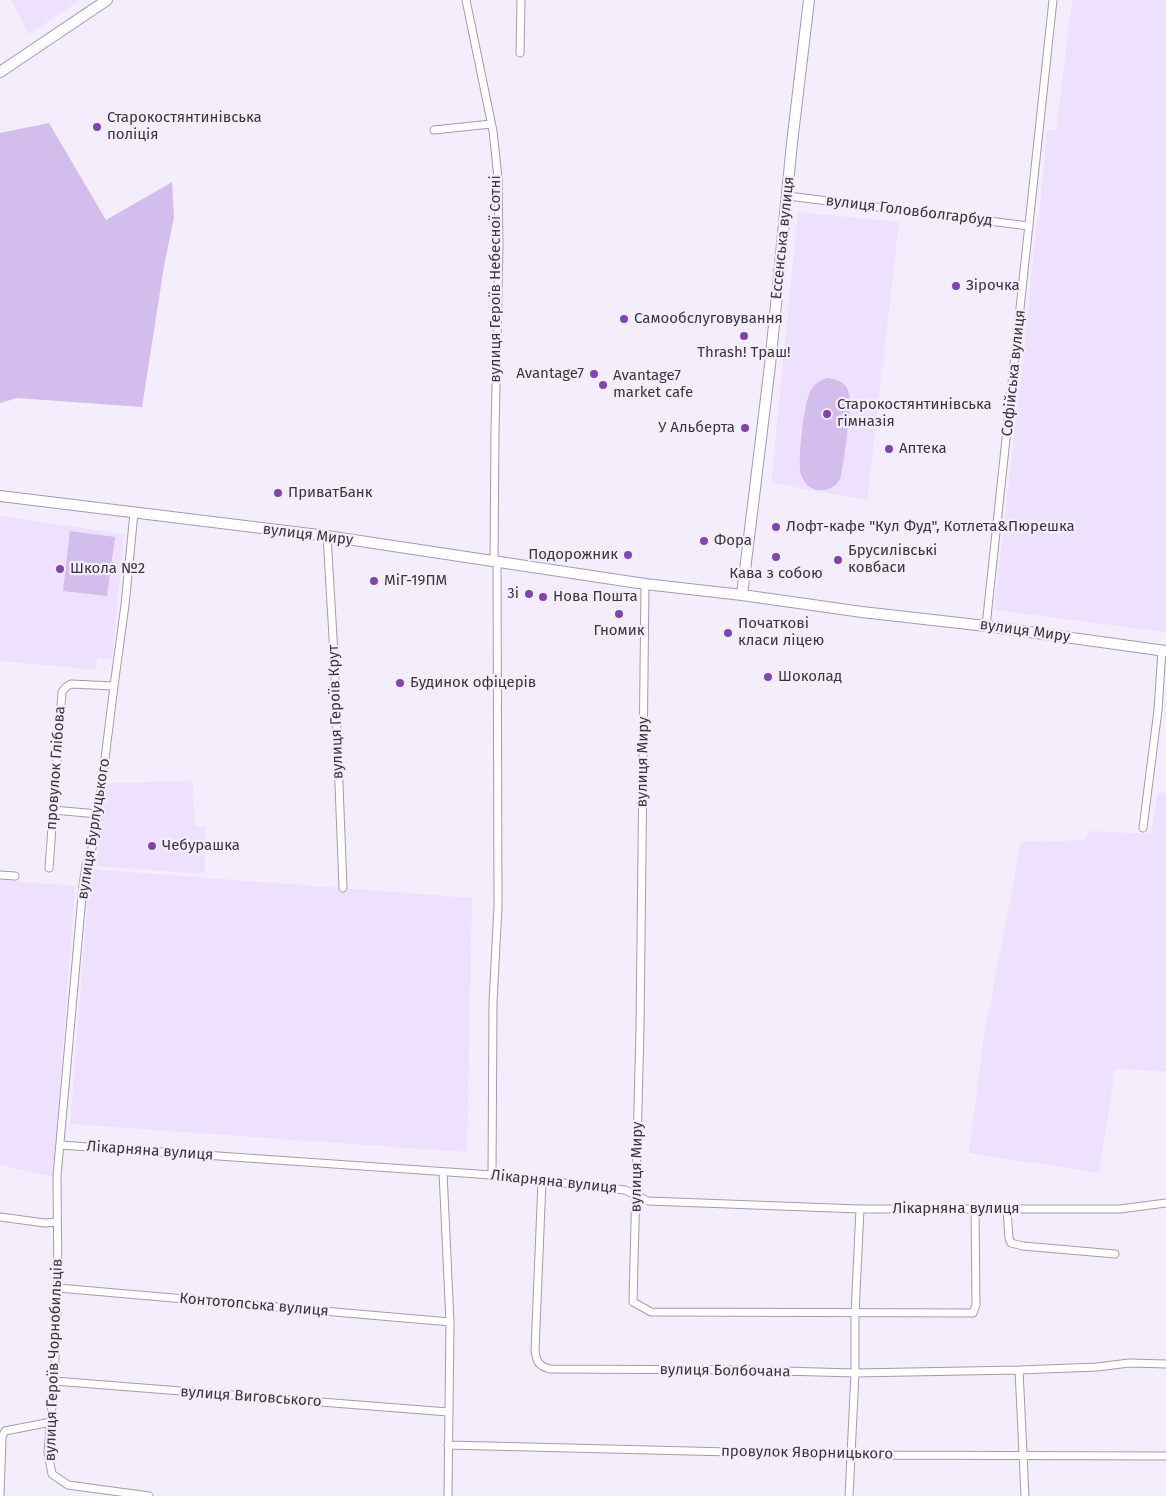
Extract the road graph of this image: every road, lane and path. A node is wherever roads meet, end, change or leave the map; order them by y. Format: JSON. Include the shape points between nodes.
{"nodes":[{"id":1,"x":107,"y":0,"type":"edge"},
{"id":2,"x":466,"y":0,"type":"edge"},
{"id":3,"x":520,"y":0,"type":"edge"},
{"id":4,"x":809,"y":0,"type":"edge"},
{"id":5,"x":1052,"y":0,"type":"edge"},
{"id":6,"x":520,"y":53,"type":"dead end"},
{"id":7,"x":0,"y":72,"type":"edge"},
{"id":8,"x":491,"y":124,"type":"junction"},
{"id":9,"x":434,"y":130,"type":"dead end"},
{"id":10,"x":788,"y":196,"type":"junction"},
{"id":11,"x":1030,"y":226,"type":"junction"},
{"id":12,"x":0,"y":496,"type":"edge"},
{"id":13,"x":134,"y":513,"type":"junction"},
{"id":14,"x":327,"y":536,"type":"junction"},
{"id":15,"x":496,"y":561,"type":"junction"},
{"id":16,"x":645,"y":584,"type":"junction"},
{"id":17,"x":742,"y":595,"type":"junction"},
{"id":18,"x":986,"y":626,"type":"junction"},
{"id":19,"x":1164,"y":651,"type":"edge"},
{"id":20,"x":114,"y":686,"type":"junction"},
{"id":21,"x":53,"y":810,"type":"junction"},
{"id":22,"x":98,"y":814,"type":"junction"},
{"id":23,"x":1143,"y":828,"type":"dead end"},
{"id":24,"x":49,"y":868,"type":"dead end"},
{"id":25,"x":0,"y":875,"type":"edge"},
{"id":26,"x":15,"y":876,"type":"dead end"},
{"id":27,"x":343,"y":888,"type":"dead end"},
{"id":28,"x":60,"y":1144,"type":"junction"},
{"id":29,"x":442,"y":1172,"type":"junction"},
{"id":30,"x":492,"y":1175,"type":"junction"},
{"id":31,"x":542,"y":1181,"type":"junction"},
{"id":32,"x":636,"y":1196,"type":"junction"},
{"id":33,"x":1166,"y":1203,"type":"edge"},
{"id":34,"x":860,"y":1209,"type":"junction"},
{"id":35,"x":975,"y":1209,"type":"junction"},
{"id":36,"x":1007,"y":1209,"type":"junction"},
{"id":37,"x":0,"y":1218,"type":"edge"},
{"id":38,"x":56,"y":1222,"type":"junction"},
{"id":39,"x":1115,"y":1254,"type":"dead end"},
{"id":40,"x":58,"y":1288,"type":"junction"},
{"id":41,"x":855,"y":1314,"type":"junction"},
{"id":42,"x":450,"y":1322,"type":"junction"},
{"id":43,"x":1166,"y":1364,"type":"edge"},
{"id":44,"x":1019,"y":1370,"type":"junction"},
{"id":45,"x":855,"y":1372,"type":"junction"},
{"id":46,"x":54,"y":1381,"type":"junction"},
{"id":47,"x":448,"y":1412,"type":"junction"},
{"id":48,"x":51,"y":1422,"type":"junction"},
{"id":49,"x":448,"y":1445,"type":"junction"},
{"id":50,"x":851,"y":1455,"type":"junction"},
{"id":51,"x":1024,"y":1456,"type":"junction"},
{"id":52,"x":1166,"y":1456,"type":"edge"},
{"id":53,"x":100,"y":1493,"type":"edge"},
{"id":54,"x":0,"y":1496,"type":"edge"},
{"id":55,"x":149,"y":1496,"type":"edge"},
{"id":56,"x":448,"y":1496,"type":"edge"},
{"id":57,"x":849,"y":1496,"type":"edge"},
{"id":58,"x":1025,"y":1496,"type":"edge"}],
"edges":[{"from":1,"to":7,"type":"main road"},
{"from":2,"to":8,"type":"street","name":"вулиця Героїв Небесної Сотні"},
{"from":3,"to":6,"type":"street"},
{"from":4,"to":10,"type":"main road","name":"Ессенська вулиця"},
{"from":5,"to":11,"type":"street","name":"Софійська вулиця"},
{"from":8,"to":9,"type":"street"},
{"from":8,"to":15,"type":"street","name":"вулиця Героїв Небесної Сотні","via":[[498,178],[499,246]]},
{"from":10,"to":11,"type":"street","name":"вулиця Головболгарбуд"},
{"from":10,"to":17,"type":"main road","name":"Ессенська вулиця"},
{"from":11,"to":18,"type":"street","name":"Софійська вулиця"},
{"from":12,"to":13,"type":"main road","name":"вулиця Миру"},
{"from":13,"to":14,"type":"main road","name":"вулиця Миру"},
{"from":13,"to":20,"type":"street","name":"вулиця Бурлуцького"},
{"from":14,"to":15,"type":"main road","name":"вулиця Миру"},
{"from":14,"to":27,"type":"street","name":"вулиця Героїв Крут"},
{"from":15,"to":16,"type":"main road","name":"вулиця Миру"},
{"from":15,"to":30,"type":"street","name":"вулиця Героїв Небесної Сотні","via":[[498,907],[493,1002]]},
{"from":16,"to":17,"type":"main road","name":"вулиця Миру"},
{"from":16,"to":32,"type":"street","name":"вулиця Миру"},
{"from":17,"to":18,"type":"main road","name":"вулиця Миру"},
{"from":18,"to":19,"type":"main road","name":"вулиця Миру"},
{"from":19,"to":23,"type":"street"},
{"from":20,"to":21,"type":"street","name":"провулок Глібова","via":[[72,684],[62,692]]},
{"from":20,"to":22,"type":"street","name":"вулиця Бурлуцького"},
{"from":21,"to":22,"type":"street"},
{"from":21,"to":24,"type":"street","name":"провулок Глібова"},
{"from":22,"to":28,"type":"street","name":"вулиця Бурлуцького","via":[[83,885]]},
{"from":25,"to":26,"type":"street"},
{"from":28,"to":29,"type":"street","name":"Лікарняна вулиця"},
{"from":28,"to":38,"type":"street","name":"вулиця Героїв Чорнобильців"},
{"from":29,"to":30,"type":"street","name":"Лікарняна вулиця"},
{"from":29,"to":42,"type":"street"},
{"from":30,"to":31,"type":"street","name":"Лікарняна вулиця"},
{"from":31,"to":32,"type":"street","name":"Лікарняна вулиця","via":[[625,1190]]},
{"from":31,"to":45,"type":"street","name":"вулиця Болбочана","via":[[535,1352],[540,1366],[550,1369]]},
{"from":32,"to":34,"type":"street","name":"Лікарняна вулиця","via":[[648,1201]]},
{"from":32,"to":41,"type":"street","name":"вулиця Миру","via":[[633,1302],[651,1312]]},
{"from":33,"to":36,"type":"street","name":"Лікарняна вулиця","via":[[1120,1209]]},
{"from":34,"to":35,"type":"street","name":"Лікарняна вулиця"},
{"from":34,"to":41,"type":"street"},
{"from":35,"to":36,"type":"street","name":"Лікарняна вулиця"},
{"from":35,"to":41,"type":"street","name":"вулиця Миру","via":[[976,1305],[972,1313]]},
{"from":36,"to":39,"type":"street","via":[[1011,1243]]},
{"from":37,"to":38,"type":"street"},
{"from":38,"to":40,"type":"street","name":"вулиця Героїв Чорнобильців"},
{"from":40,"to":42,"type":"street","name":"Контотопська вулиця"},
{"from":40,"to":46,"type":"street","name":"вулиця Героїв Чорнобильців"},
{"from":41,"to":45,"type":"street"},
{"from":42,"to":47,"type":"street"},
{"from":43,"to":44,"type":"street","name":"вулиця Болбочана","via":[[1129,1363]]},
{"from":44,"to":45,"type":"street","name":"вулиця Болбочана"},
{"from":44,"to":51,"type":"street"},
{"from":45,"to":50,"type":"street"},
{"from":46,"to":47,"type":"street","name":"вулиця Виговського"},
{"from":46,"to":48,"type":"street","name":"вулиця Героїв Чорнобильців"},
{"from":47,"to":49,"type":"street"},
{"from":48,"to":53,"type":"street","name":"вулиця Героїв Чорнобильців","via":[[48,1453],[52,1474],[68,1485]]},
{"from":48,"to":54,"type":"street","via":[[5,1431],[2,1436]]},
{"from":49,"to":50,"type":"street","name":"провулок Яворницького"},
{"from":49,"to":56,"type":"street"},
{"from":50,"to":51,"type":"street","name":"провулок Яворницького"},
{"from":50,"to":57,"type":"street"},
{"from":51,"to":52,"type":"street","name":"провулок Яворницького"},
{"from":51,"to":58,"type":"street"},
{"from":53,"to":55,"type":"street","name":"вулиця Героїв Чорнобильців"}]}
